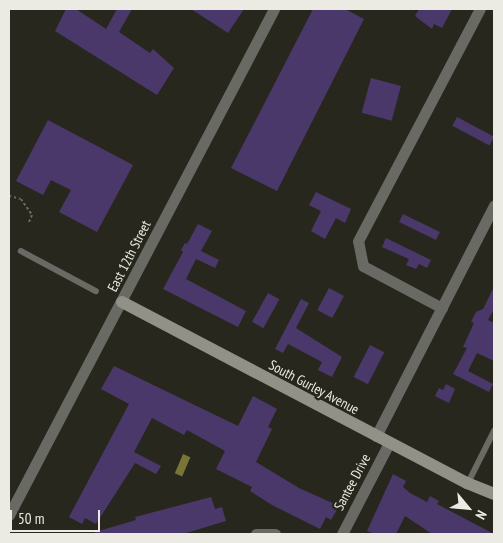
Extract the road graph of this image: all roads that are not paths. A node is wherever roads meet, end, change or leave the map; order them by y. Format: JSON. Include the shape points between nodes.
{"nodes":[{"id":1,"x":274,"y":9,"type":"edge"},
{"id":2,"x":480,"y":9,"type":"edge"},
{"id":3,"x":494,"y":205,"type":"edge"},
{"id":4,"x":21,"y":251,"type":"dead end"},
{"id":5,"x":96,"y":291,"type":"dead end"},
{"id":6,"x":122,"y":302,"type":"junction"},
{"id":7,"x":442,"y":308,"type":"junction"},
{"id":8,"x":494,"y":431,"type":"edge"},
{"id":9,"x":376,"y":436,"type":"junction"},
{"id":10,"x":390,"y":443,"type":"junction"},
{"id":11,"x":467,"y":484,"type":"junction"},
{"id":12,"x":494,"y":494,"type":"edge"},
{"id":13,"x":9,"y":515,"type":"edge"},
{"id":14,"x":256,"y":534,"type":"edge"},
{"id":15,"x":275,"y":534,"type":"edge"},
{"id":16,"x":342,"y":534,"type":"edge"}],
"edges":[{"from":1,"to":6,"type":"street","name":"East 12th Street"},
{"from":2,"to":7,"type":"street","via":[[358,241],[363,266]]},
{"from":3,"to":7,"type":"street"},
{"from":4,"to":5,"type":"lane"},
{"from":6,"to":9,"type":"street","name":"South Gurley Avenue"},
{"from":6,"to":13,"type":"street","name":"East 12th Street"},
{"from":7,"to":9,"type":"street"},
{"from":8,"to":11,"type":"lane"},
{"from":9,"to":10,"type":"street","name":"South Gurley Avenue"},
{"from":10,"to":11,"type":"street","name":"South Gurley Avenue"},
{"from":10,"to":16,"type":"street","name":"Santee Drive"},
{"from":11,"to":12,"type":"street","name":"South Gurley Avenue"},
{"from":14,"to":15,"type":"street"}]}
